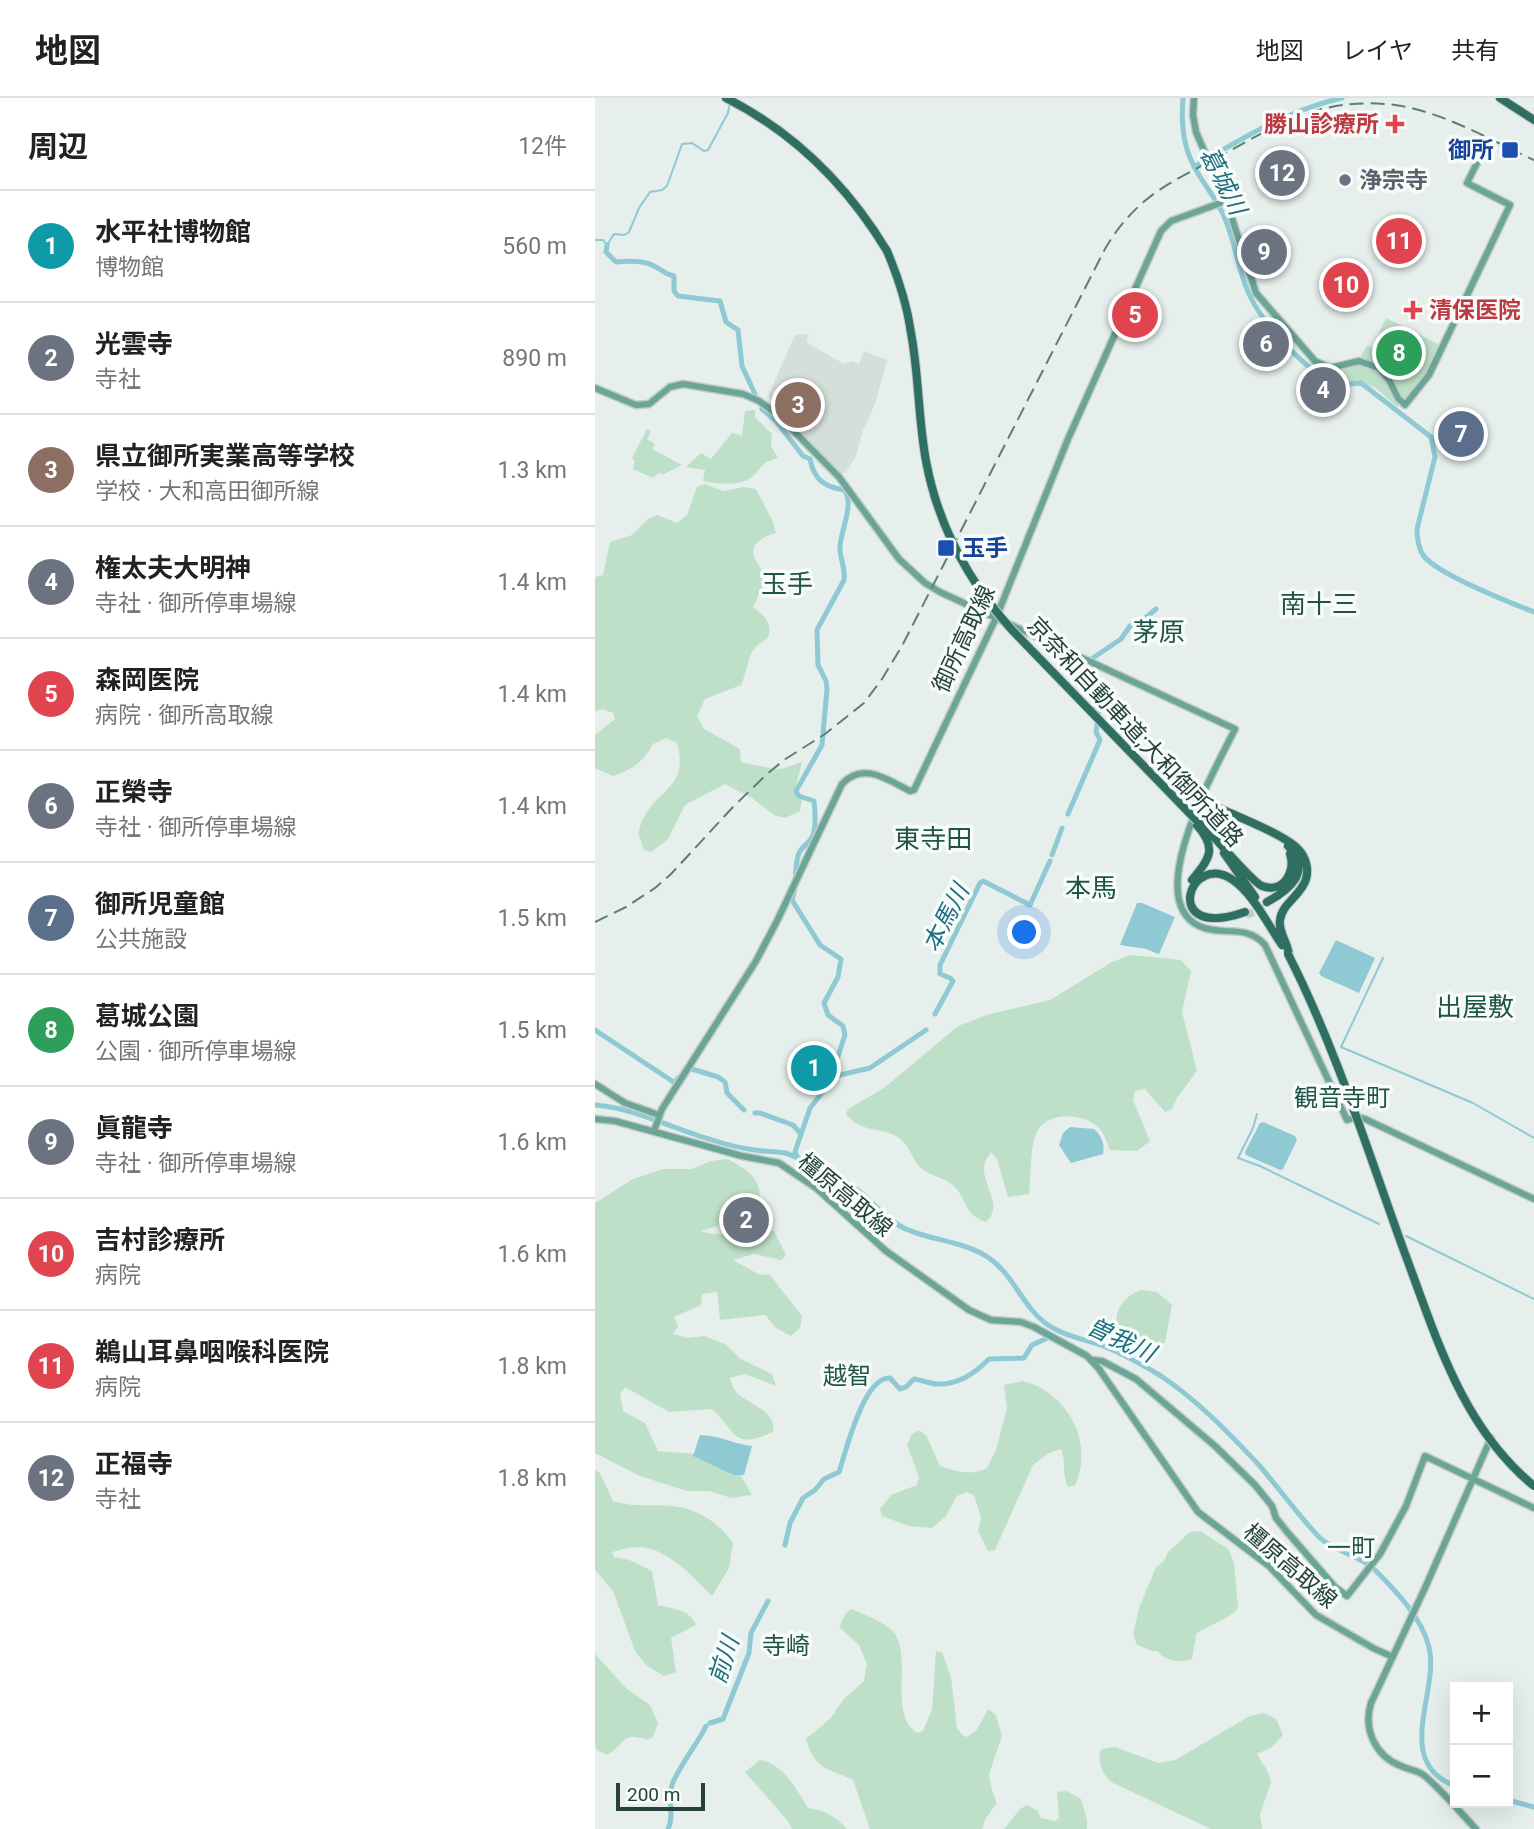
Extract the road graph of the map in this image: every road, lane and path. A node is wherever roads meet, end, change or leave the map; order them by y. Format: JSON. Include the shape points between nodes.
{"nodes":[{"id":1,"x":725,"y":98,"type":"edge"},
{"id":2,"x":1194,"y":98,"type":"edge"},
{"id":3,"x":1500,"y":98,"type":"edge"},
{"id":4,"x":736,"y":101,"type":"edge"},
{"id":5,"x":1534,"y":120,"type":"edge"},
{"id":6,"x":1483,"y":151,"type":"dead end"},
{"id":7,"x":1225,"y":201,"type":"junction"},
{"id":8,"x":595,"y":388,"type":"edge"},
{"id":9,"x":996,"y":618,"type":"junction"},
{"id":10,"x":1200,"y":802,"type":"junction"},
{"id":11,"x":1196,"y":820,"type":"junction"},
{"id":12,"x":1276,"y":839,"type":"junction"},
{"id":13,"x":1290,"y":842,"type":"junction"},
{"id":14,"x":1289,"y":954,"type":"junction"},
{"id":15,"x":595,"y":1084,"type":"edge"},
{"id":16,"x":659,"y":1116,"type":"junction"},
{"id":17,"x":595,"y":1119,"type":"edge"},
{"id":18,"x":655,"y":1130,"type":"junction"},
{"id":19,"x":1534,"y":1199,"type":"edge"},
{"id":20,"x":1090,"y":1359,"type":"junction"},
{"id":21,"x":1491,"y":1438,"type":"dead end"},
{"id":22,"x":1473,"y":1479,"type":"junction"},
{"id":23,"x":1534,"y":1486,"type":"edge"},
{"id":24,"x":1534,"y":1508,"type":"edge"},
{"id":25,"x":1393,"y":1657,"type":"junction"},
{"id":26,"x":1476,"y":1829,"type":"edge"}],
"edges":[{"from":1,"to":4,"type":"highway","name":"京奈和自動車道;大和御所道路"},
{"from":2,"to":7,"type":"main road","via":[[1196,132]]},
{"from":3,"to":5,"type":"highway"},
{"from":4,"to":11,"type":"highway","name":"京奈和自動車道;大和御所道路","bridge":true,"via":[[822,165],[887,251],[909,318],[930,479],[939,512],[975,584],[1000,617]]},
{"from":6,"to":7,"type":"main road","via":[[1467,183],[1510,205],[1429,375],[1405,405],[1379,368],[1359,361],[1330,368],[1318,363],[1277,320],[1252,285]]},
{"from":7,"to":9,"type":"main road","name":"御所高取線","via":[[1171,221],[1162,229],[1068,439]]},
{"from":8,"to":9,"type":"main road","via":[[636,405],[649,404],[670,387],[683,384],[759,401],[839,477],[909,570],[940,592]]},
{"from":9,"to":10,"type":"main road","via":[[1235,729]]},
{"from":9,"to":16,"type":"main road","name":"御所高取線","via":[[914,790],[870,772],[848,777],[746,978]]},
{"from":10,"to":12,"type":"highway"},
{"from":10,"to":13,"type":"highway"},
{"from":10,"to":19,"type":"main road","via":[[1183,847],[1178,883],[1181,907],[1199,926],[1243,931],[1265,945],[1347,1120],[1365,1119]]},
{"from":11,"to":12,"type":"highway","via":[[1265,887],[1280,885],[1291,873],[1289,852]]},
{"from":11,"to":14,"type":"highway","name":"京奈和自動車道;大和御所道路","via":[[1246,883]]},
{"from":11,"to":14,"type":"highway","via":[[1210,849],[1187,890],[1189,910],[1210,923],[1245,914],[1204,918],[1192,907],[1190,897],[1198,880],[1225,876],[1263,916]]},
{"from":12,"to":13,"type":"highway","via":[[1294,852],[1298,869],[1292,885],[1268,904],[1290,892],[1300,877],[1301,859]]},
{"from":13,"to":14,"type":"highway","via":[[1303,855],[1307,871],[1302,888],[1280,916]]},
{"from":14,"to":23,"type":"highway","name":"京奈和自動車道;大和御所道路","bridge":true,"via":[[1316,1013],[1451,1375],[1483,1431]]},
{"from":15,"to":16,"type":"main road","via":[[625,1104]]},
{"from":16,"to":18,"type":"main road","name":"御所高取線"},
{"from":17,"to":18,"type":"main road","name":"橿原高取線"},
{"from":18,"to":20,"type":"main road","name":"橿原高取線","via":[[779,1163],[816,1188],[886,1251],[969,1310],[991,1320],[1025,1323]]},
{"from":20,"to":22,"type":"main road","name":"橿原高取線","via":[[1136,1379],[1215,1446],[1255,1485],[1288,1533],[1347,1596],[1374,1564],[1406,1506],[1426,1456]]},
{"from":20,"to":25,"type":"main road","name":"橿原高取線","via":[[1198,1512],[1269,1566],[1316,1615]]},
{"from":21,"to":22,"type":"main road"},
{"from":22,"to":24,"type":"main road","name":"橿原高取線"},
{"from":22,"to":25,"type":"main road"},
{"from":25,"to":26,"type":"main road","via":[[1369,1709],[1373,1742],[1388,1760],[1425,1775]]}]}
